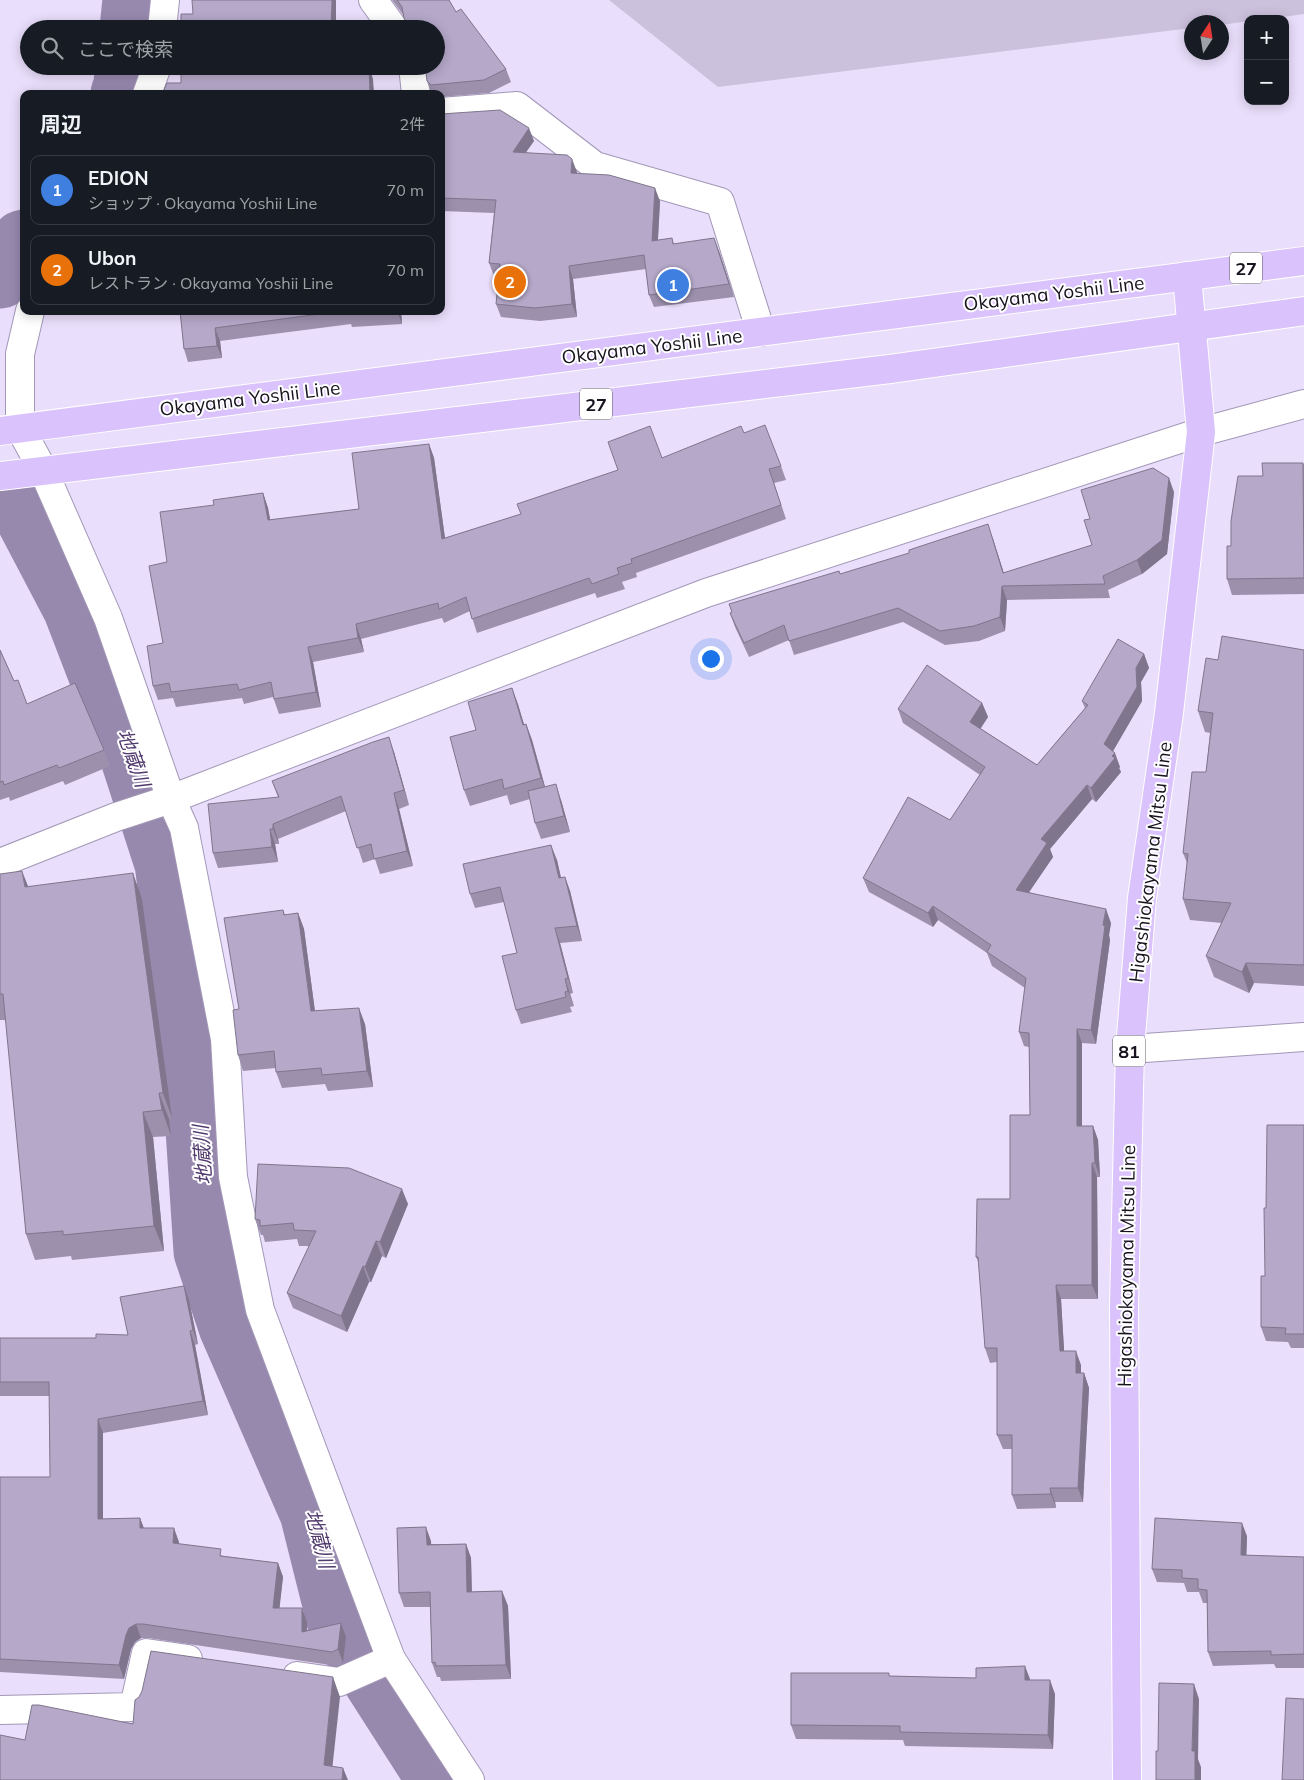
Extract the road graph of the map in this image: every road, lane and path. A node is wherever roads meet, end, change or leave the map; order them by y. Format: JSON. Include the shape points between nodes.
{"nodes":[{"id":1,"x":165,"y":0,"type":"edge"},
{"id":2,"x":373,"y":0,"type":"edge"},
{"id":3,"x":163,"y":20,"type":"edge"},
{"id":4,"x":387,"y":20,"type":"edge"},
{"id":5,"x":154,"y":75,"type":"edge"},
{"id":6,"x":414,"y":75,"type":"edge"},
{"id":7,"x":148,"y":90,"type":"edge"},
{"id":8,"x":416,"y":90,"type":"edge"},
{"id":9,"x":445,"y":112,"type":"edge"},
{"id":10,"x":1304,"y":261,"type":"edge"},
{"id":11,"x":1187,"y":276,"type":"junction"},
{"id":12,"x":1304,"y":311,"type":"edge"},
{"id":13,"x":29,"y":315,"type":"edge"},
{"id":14,"x":1192,"y":327,"type":"junction"},
{"id":15,"x":761,"y":332,"type":"junction"},
{"id":16,"x":1304,"y":404,"type":"edge"},
{"id":17,"x":10,"y":430,"type":"edge"},
{"id":18,"x":1202,"y":432,"type":"junction"},
{"id":19,"x":43,"y":470,"type":"junction"},
{"id":20,"x":0,"y":476,"type":"edge"},
{"id":21,"x":171,"y":799,"type":"junction"},
{"id":22,"x":0,"y":863,"type":"edge"},
{"id":23,"x":1304,"y":1037,"type":"edge"},
{"id":24,"x":1130,"y":1049,"type":"junction"},
{"id":25,"x":391,"y":1659,"type":"junction"},
{"id":26,"x":214,"y":1663,"type":"edge"},
{"id":27,"x":272,"y":1672,"type":"edge"},
{"id":28,"x":0,"y":1710,"type":"edge"},
{"id":29,"x":470,"y":1780,"type":"edge"},
{"id":30,"x":1127,"y":1780,"type":"edge"}],
"edges":[{"from":1,"to":3,"type":"street"},
{"from":2,"to":4,"type":"street"},
{"from":5,"to":7,"type":"street"},
{"from":6,"to":8,"type":"street"},
{"from":9,"to":15,"type":"street","via":[[517,106],[595,166],[720,202]]},
{"from":10,"to":11,"type":"main road","name":"Okayama Yoshii Line","number":"27"},
{"from":11,"to":14,"type":"main road","name":"Higashiokayama Mitsu Line","number":"81"},
{"from":11,"to":15,"type":"main road","name":"Okayama Yoshii Line","number":"27"},
{"from":12,"to":14,"type":"main road","number":"27"},
{"from":13,"to":17,"type":"street","via":[[20,354]]},
{"from":14,"to":18,"type":"main road","name":"Higashiokayama Mitsu Line","number":"81"},
{"from":14,"to":19,"type":"main road","number":"27","via":[[890,369]]},
{"from":15,"to":17,"type":"main road","name":"Okayama Yoshii Line","number":"27"},
{"from":16,"to":18,"type":"street"},
{"from":17,"to":19,"type":"street"},
{"from":18,"to":21,"type":"street","via":[[706,593]]},
{"from":18,"to":24,"type":"main road","name":"Higashiokayama Mitsu Line","number":"81","via":[[1169,713],[1142,898]]},
{"from":19,"to":20,"type":"main road","number":"27"},
{"from":19,"to":21,"type":"street","via":[[108,618]]},
{"from":21,"to":22,"type":"street"},
{"from":21,"to":25,"type":"street","via":[[184,828],[225,1039],[232,1178],[260,1310]]},
{"from":23,"to":24,"type":"street"},
{"from":24,"to":30,"type":"main road","name":"Higashiokayama Mitsu Line","number":"81","via":[[1124,1305]]},
{"from":25,"to":27,"type":"street","via":[[339,1682]]},
{"from":25,"to":29,"type":"street"},
{"from":26,"to":28,"type":"street","via":[[146,1653],[134,1707]]}]}
